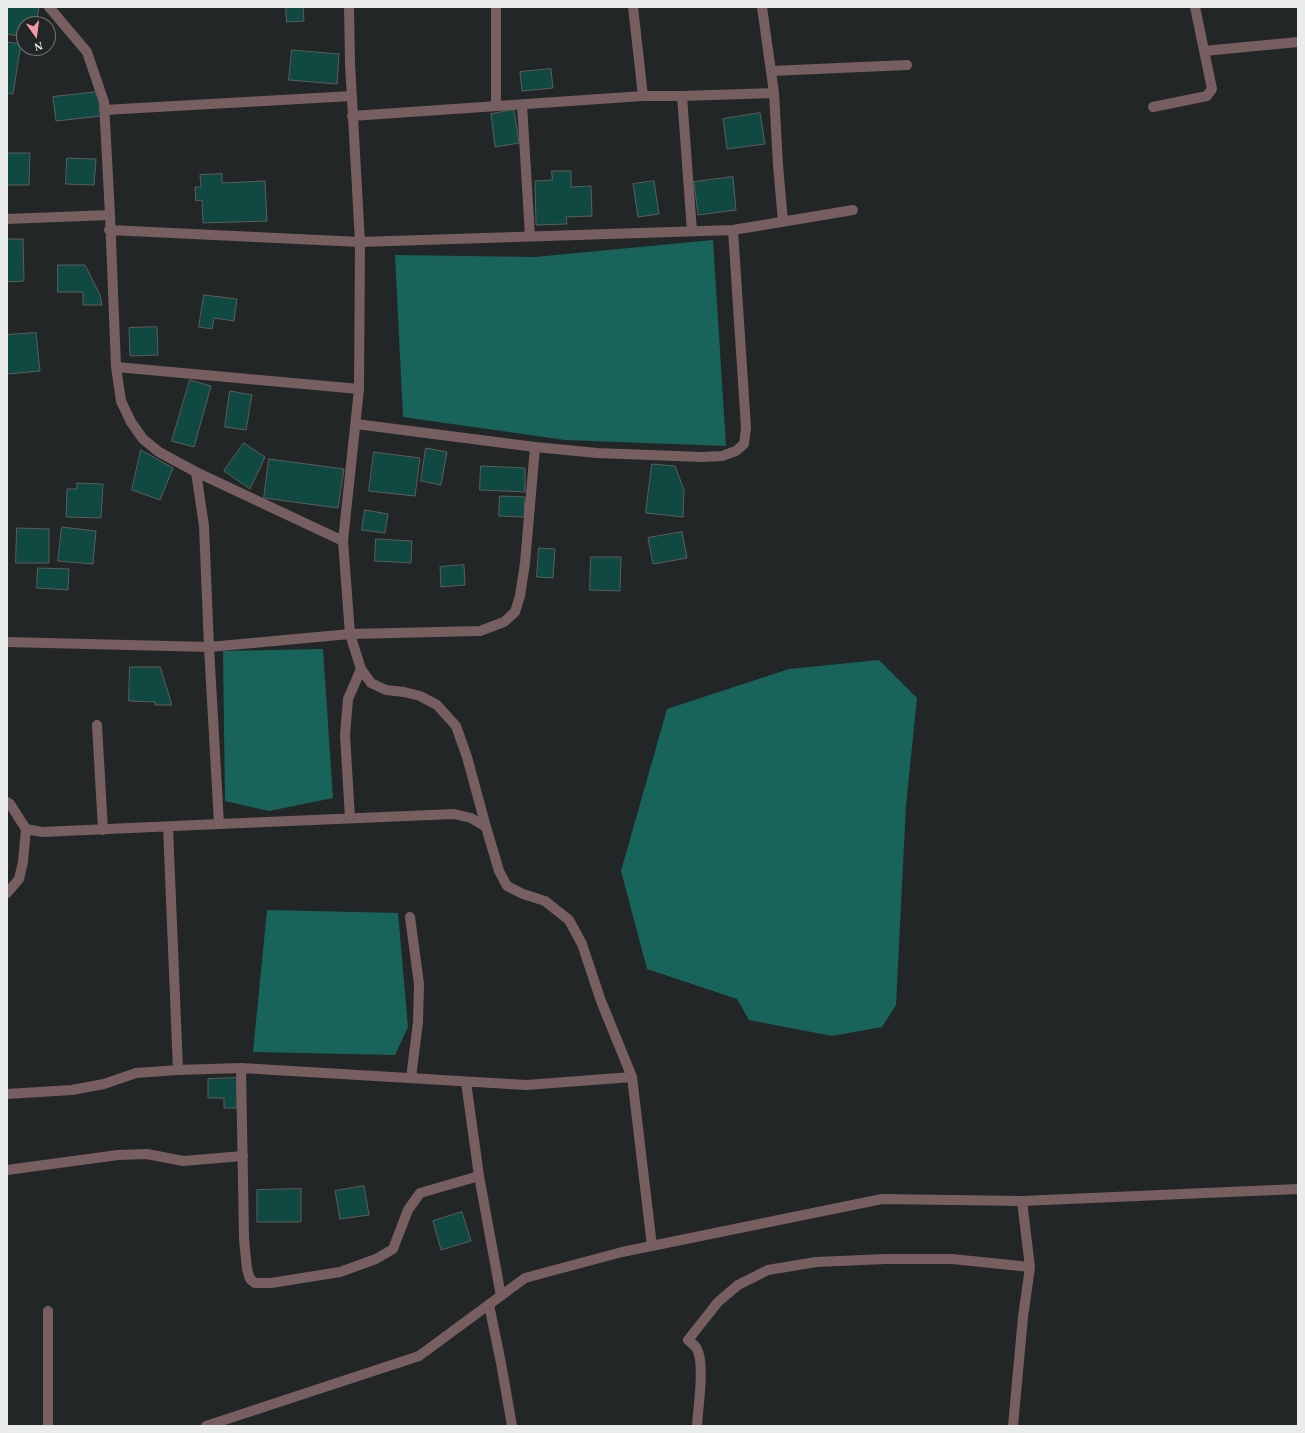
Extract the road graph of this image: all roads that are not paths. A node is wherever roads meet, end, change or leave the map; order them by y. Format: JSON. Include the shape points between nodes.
{"nodes":[{"id":1,"x":49,"y":7,"type":"edge"},
{"id":2,"x":350,"y":7,"type":"edge"},
{"id":3,"x":496,"y":7,"type":"edge"},
{"id":4,"x":633,"y":7,"type":"edge"},
{"id":5,"x":762,"y":7,"type":"edge"},
{"id":6,"x":1195,"y":7,"type":"edge"},
{"id":7,"x":1298,"y":42,"type":"edge"},
{"id":8,"x":1204,"y":52,"type":"junction"},
{"id":9,"x":907,"y":65,"type":"dead end"},
{"id":10,"x":771,"y":71,"type":"junction"},
{"id":11,"x":774,"y":93,"type":"junction"},
{"id":12,"x":352,"y":96,"type":"junction"},
{"id":13,"x":644,"y":96,"type":"junction"},
{"id":14,"x":682,"y":96,"type":"junction"},
{"id":15,"x":522,"y":105,"type":"junction"},
{"id":16,"x":496,"y":106,"type":"junction"},
{"id":17,"x":1153,"y":108,"type":"dead end"},
{"id":18,"x":104,"y":110,"type":"junction"},
{"id":19,"x":352,"y":116,"type":"junction"},
{"id":20,"x":853,"y":210,"type":"dead end"},
{"id":21,"x":110,"y":215,"type":"junction"},
{"id":22,"x":7,"y":219,"type":"edge"},
{"id":23,"x":783,"y":222,"type":"junction"},
{"id":24,"x":109,"y":230,"type":"junction"},
{"id":25,"x":733,"y":230,"type":"junction"},
{"id":26,"x":692,"y":231,"type":"junction"},
{"id":27,"x":530,"y":236,"type":"junction"},
{"id":28,"x":360,"y":242,"type":"junction"},
{"id":29,"x":116,"y":367,"type":"junction"},
{"id":30,"x":359,"y":389,"type":"junction"},
{"id":31,"x":356,"y":424,"type":"junction"},
{"id":32,"x":534,"y":447,"type":"junction"},
{"id":33,"x":196,"y":472,"type":"junction"},
{"id":34,"x":343,"y":541,"type":"junction"},
{"id":35,"x":350,"y":634,"type":"junction"},
{"id":36,"x":7,"y":642,"type":"edge"},
{"id":37,"x":208,"y":647,"type":"junction"},
{"id":38,"x":361,"y":669,"type":"junction"},
{"id":39,"x":97,"y":725,"type":"dead end"},
{"id":40,"x":7,"y":802,"type":"edge"},
{"id":41,"x":350,"y":818,"type":"junction"},
{"id":42,"x":219,"y":824,"type":"junction"},
{"id":43,"x":168,"y":827,"type":"junction"},
{"id":44,"x":486,"y":827,"type":"junction"},
{"id":45,"x":26,"y":829,"type":"junction"},
{"id":46,"x":103,"y":830,"type":"junction"},
{"id":47,"x":7,"y":893,"type":"edge"},
{"id":48,"x":410,"y":917,"type":"dead end"},
{"id":49,"x":241,"y":1068,"type":"junction"},
{"id":50,"x":178,"y":1070,"type":"junction"},
{"id":51,"x":411,"y":1078,"type":"junction"},
{"id":52,"x":632,"y":1078,"type":"junction"},
{"id":53,"x":466,"y":1082,"type":"junction"},
{"id":54,"x":7,"y":1094,"type":"edge"},
{"id":55,"x":243,"y":1156,"type":"junction"},
{"id":56,"x":7,"y":1170,"type":"edge"},
{"id":57,"x":479,"y":1176,"type":"junction"},
{"id":58,"x":1298,"y":1189,"type":"edge"},
{"id":59,"x":1022,"y":1201,"type":"junction"},
{"id":60,"x":652,"y":1246,"type":"junction"},
{"id":61,"x":1030,"y":1267,"type":"junction"},
{"id":62,"x":501,"y":1296,"type":"junction"},
{"id":63,"x":489,"y":1304,"type":"junction"},
{"id":64,"x":48,"y":1311,"type":"dead end"},
{"id":65,"x":48,"y":1426,"type":"edge"},
{"id":66,"x":206,"y":1426,"type":"edge"},
{"id":67,"x":512,"y":1426,"type":"edge"},
{"id":68,"x":697,"y":1426,"type":"edge"},
{"id":69,"x":1013,"y":1426,"type":"edge"}],
"edges":[{"from":1,"to":18,"type":"street","via":[[87,52],[104,102]]},
{"from":2,"to":12,"type":"street"},
{"from":3,"to":16,"type":"street"},
{"from":4,"to":13,"type":"street"},
{"from":5,"to":10,"type":"street"},
{"from":6,"to":8,"type":"street"},
{"from":7,"to":8,"type":"street"},
{"from":8,"to":17,"type":"street","via":[[1212,89],[1207,96]]},
{"from":9,"to":10,"type":"street"},
{"from":10,"to":11,"type":"street"},
{"from":11,"to":14,"type":"street"},
{"from":11,"to":23,"type":"street"},
{"from":12,"to":18,"type":"street"},
{"from":12,"to":19,"type":"street"},
{"from":13,"to":14,"type":"street"},
{"from":13,"to":15,"type":"street"},
{"from":14,"to":26,"type":"street"},
{"from":15,"to":16,"type":"street"},
{"from":15,"to":27,"type":"street"},
{"from":16,"to":19,"type":"street"},
{"from":18,"to":21,"type":"street"},
{"from":19,"to":28,"type":"street"},
{"from":20,"to":23,"type":"street"},
{"from":21,"to":22,"type":"street"},
{"from":21,"to":24,"type":"street"},
{"from":23,"to":25,"type":"street"},
{"from":24,"to":28,"type":"street"},
{"from":24,"to":29,"type":"street"},
{"from":25,"to":26,"type":"street"},
{"from":25,"to":32,"type":"street","via":[[746,428],[744,444],[736,451],[722,456],[702,457],[597,453]]},
{"from":26,"to":27,"type":"street"},
{"from":27,"to":28,"type":"street"},
{"from":28,"to":30,"type":"street"},
{"from":29,"to":30,"type":"street"},
{"from":29,"to":33,"type":"street","via":[[121,402],[143,439],[160,452]]},
{"from":30,"to":31,"type":"street"},
{"from":31,"to":32,"type":"street"},
{"from":31,"to":34,"type":"street"},
{"from":32,"to":35,"type":"street","via":[[525,563],[515,612],[504,622],[480,631]]},
{"from":33,"to":34,"type":"street"},
{"from":33,"to":37,"type":"street","via":[[204,526]]},
{"from":34,"to":35,"type":"street"},
{"from":35,"to":37,"type":"street"},
{"from":35,"to":38,"type":"street"},
{"from":36,"to":37,"type":"street"},
{"from":37,"to":42,"type":"street"},
{"from":38,"to":41,"type":"street","via":[[348,698],[345,735]]},
{"from":38,"to":44,"type":"street","via":[[371,683],[386,690],[420,696],[437,705],[456,726]]},
{"from":39,"to":46,"type":"street"},
{"from":40,"to":45,"type":"street"},
{"from":41,"to":42,"type":"street"},
{"from":41,"to":44,"type":"street","via":[[454,814],[471,818]]},
{"from":42,"to":43,"type":"street"},
{"from":43,"to":46,"type":"street"},
{"from":43,"to":50,"type":"street"},
{"from":44,"to":52,"type":"street","via":[[499,871],[507,886],[545,900],[569,920],[582,944],[601,1001]]},
{"from":45,"to":46,"type":"street","via":[[42,832]]},
{"from":45,"to":47,"type":"street","via":[[19,879]]},
{"from":48,"to":51,"type":"street","via":[[419,984],[418,1022]]},
{"from":49,"to":50,"type":"street"},
{"from":49,"to":51,"type":"street"},
{"from":49,"to":55,"type":"street"},
{"from":50,"to":54,"type":"street","via":[[136,1073],[104,1084],[72,1090]]},
{"from":51,"to":53,"type":"street"},
{"from":52,"to":53,"type":"street","via":[[526,1085]]},
{"from":52,"to":60,"type":"street"},
{"from":53,"to":57,"type":"street"},
{"from":55,"to":56,"type":"street","via":[[183,1161],[147,1154],[118,1155]]},
{"from":55,"to":57,"type":"street","via":[[244,1239],[247,1269],[250,1279],[255,1283],[271,1283],[340,1272],[376,1259],[393,1249],[408,1210],[420,1193]]},
{"from":57,"to":62,"type":"street"},
{"from":58,"to":59,"type":"street"},
{"from":59,"to":60,"type":"street","via":[[882,1199]]},
{"from":59,"to":61,"type":"street"},
{"from":60,"to":62,"type":"street","via":[[524,1278]]},
{"from":61,"to":68,"type":"street","via":[[952,1260],[886,1259],[816,1262],[768,1270],[738,1285],[718,1302],[688,1340],[696,1347],[700,1356]]},
{"from":61,"to":69,"type":"street"},
{"from":62,"to":63,"type":"street"},
{"from":63,"to":66,"type":"street","via":[[419,1356]]},
{"from":63,"to":67,"type":"street"},
{"from":64,"to":65,"type":"street"}]}
